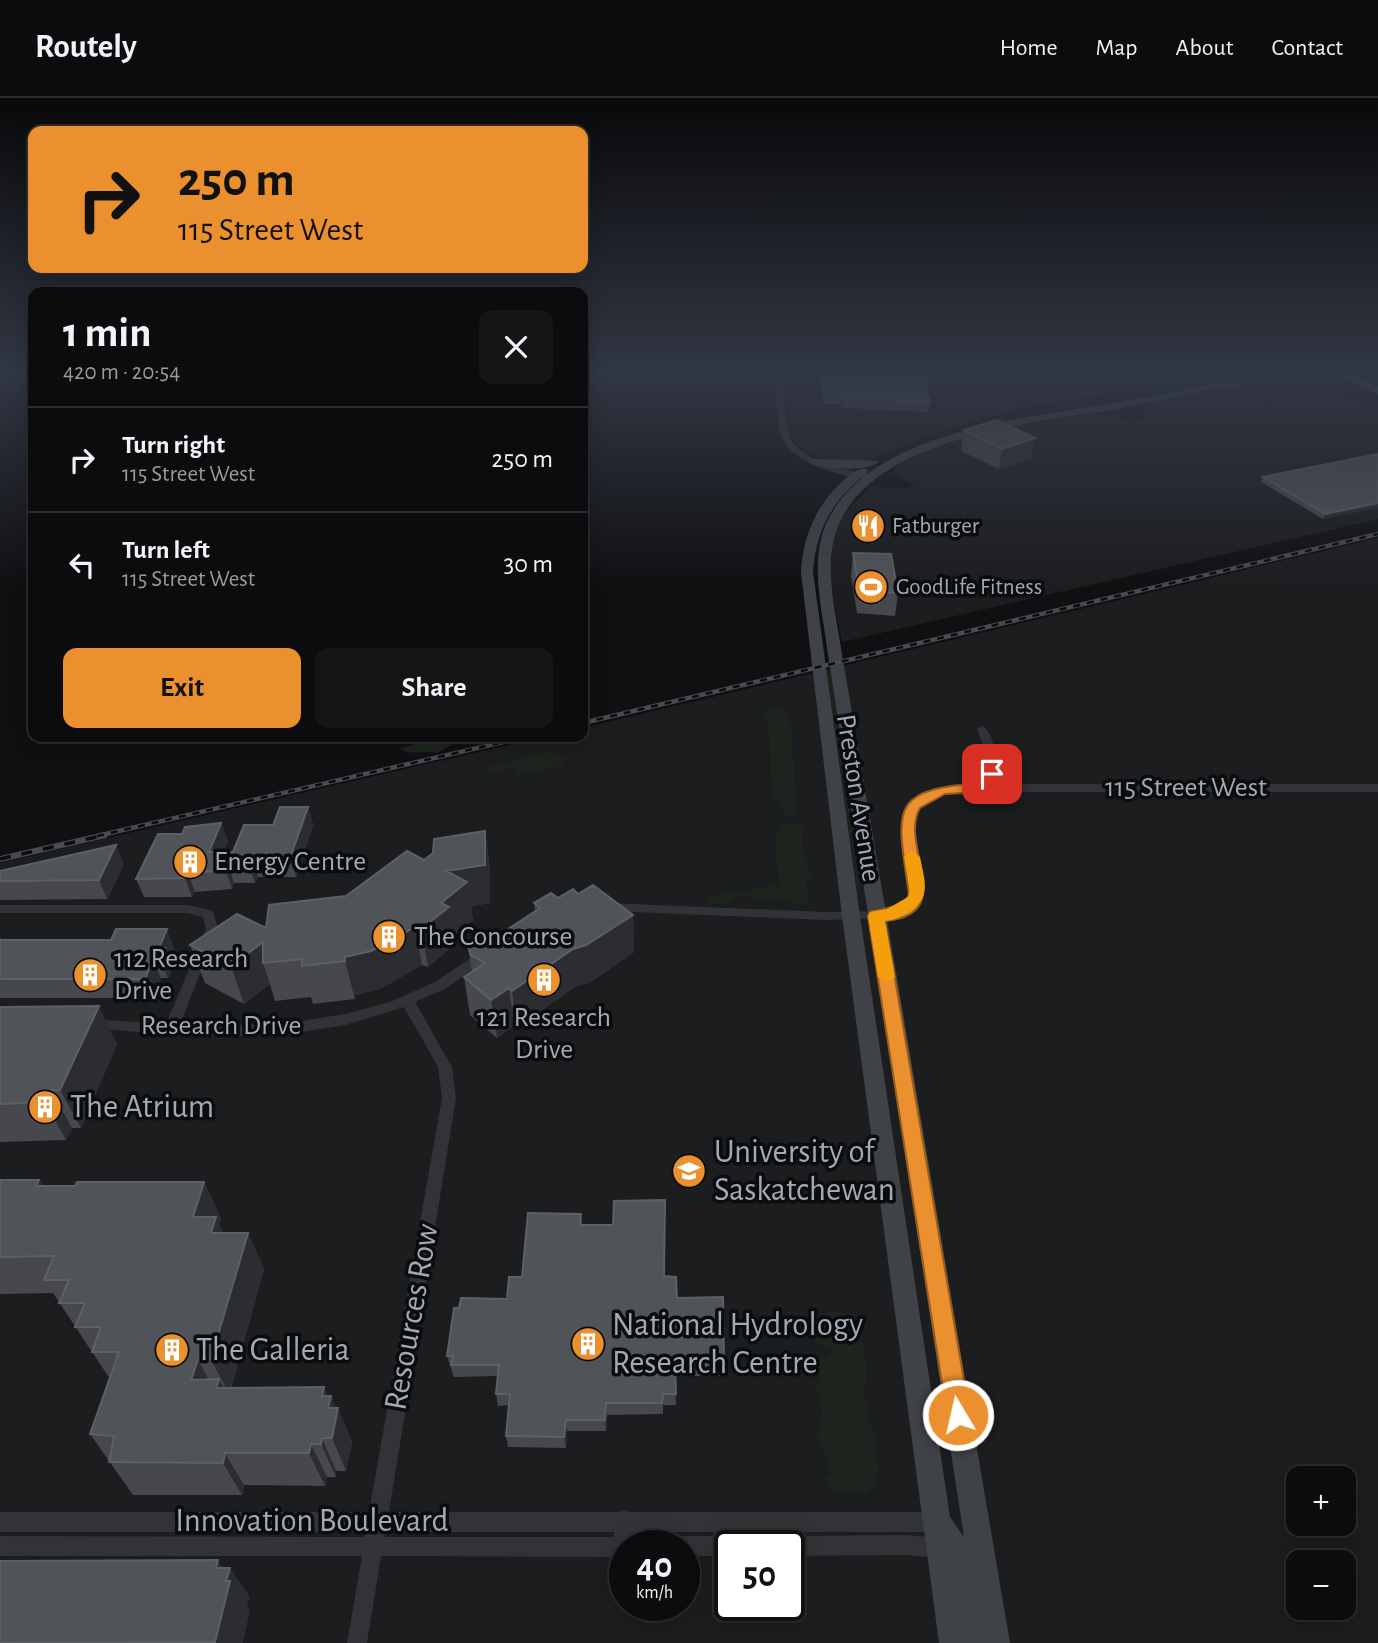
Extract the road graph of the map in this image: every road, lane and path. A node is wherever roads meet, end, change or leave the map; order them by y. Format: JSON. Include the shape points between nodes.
{"nodes":[{"id":1,"x":789,"y":443,"type":"edge"},
{"id":2,"x":916,"y":443,"type":"edge"},
{"id":3,"x":941,"y":443,"type":"edge"},
{"id":4,"x":879,"y":461,"type":"junction"},
{"id":5,"x":815,"y":462,"type":"junction"},
{"id":6,"x":865,"y":476,"type":"junction"},
{"id":7,"x":841,"y":489,"type":"junction"},
{"id":8,"x":982,"y":729,"type":"dead end"},
{"id":9,"x":995,"y":787,"type":"junction"},
{"id":10,"x":1378,"y":788,"type":"edge"},
{"id":11,"x":595,"y":907,"type":"edge"},
{"id":12,"x":0,"y":909,"type":"edge"},
{"id":13,"x":851,"y":916,"type":"junction"},
{"id":14,"x":876,"y":916,"type":"junction"},
{"id":15,"x":493,"y":949,"type":"edge"},
{"id":16,"x":407,"y":1000,"type":"junction"},
{"id":17,"x":82,"y":1023,"type":"edge"},
{"id":18,"x":171,"y":1028,"type":"junction"},
{"id":19,"x":378,"y":1520,"type":"junction"},
{"id":20,"x":624,"y":1520,"type":"junction"},
{"id":21,"x":0,"y":1522,"type":"edge"},
{"id":22,"x":624,"y":1530,"type":"edge"},
{"id":23,"x":938,"y":1535,"type":"junction"},
{"id":24,"x":805,"y":1545,"type":"edge"},
{"id":25,"x":0,"y":1546,"type":"edge"},
{"id":26,"x":374,"y":1546,"type":"junction"},
{"id":27,"x":609,"y":1547,"type":"edge"},
{"id":28,"x":357,"y":1643,"type":"edge"},
{"id":29,"x":954,"y":1643,"type":"edge"},
{"id":30,"x":979,"y":1643,"type":"edge"},
{"id":31,"x":995,"y":1643,"type":"edge"}],
"edges":[{"from":1,"to":5,"type":"street"},
{"from":2,"to":4,"type":"main road","name":"Preston Avenue"},
{"from":3,"to":6,"type":"main road","name":"Preston Avenue"},
{"from":4,"to":5,"type":"main road","via":[[851,465]]},
{"from":4,"to":6,"type":"main road","name":"Preston Avenue"},
{"from":5,"to":6,"type":"street"},
{"from":5,"to":7,"type":"main road","via":[[838,477]]},
{"from":6,"to":7,"type":"main road","name":"Preston Avenue"},
{"from":6,"to":14,"type":"main road","name":"Preston Avenue","via":[[835,519],[824,572]]},
{"from":7,"to":13,"type":"main road","name":"Preston Avenue","via":[[815,528],[807,572]]},
{"from":8,"to":9,"type":"street"},
{"from":9,"to":10,"type":"street","name":"115 Street West"},
{"from":9,"to":14,"type":"street","name":"115 Street West","via":[[942,790],[915,805],[907,827],[917,895],[912,904],[891,915]]},
{"from":11,"to":13,"type":"street"},
{"from":12,"to":18,"type":"street","via":[[188,909],[209,914],[212,929]]},
{"from":13,"to":14,"type":"street"},
{"from":13,"to":23,"type":"main road","name":"Preston Avenue"},
{"from":14,"to":31,"type":"main road","name":"Preston Avenue"},
{"from":15,"to":16,"type":"street","name":"Research Drive","via":[[459,974]]},
{"from":16,"to":18,"type":"street","name":"Research Drive","via":[[301,1029],[222,1032]]},
{"from":16,"to":19,"type":"street","name":"Resources Row","via":[[445,1066],[449,1098]]},
{"from":17,"to":18,"type":"street","name":"Research Drive"},
{"from":19,"to":20,"type":"street","name":"Innovation Boulevard"},
{"from":19,"to":21,"type":"street","name":"Innovation Boulevard"},
{"from":19,"to":26,"type":"street","name":"Resources Row"},
{"from":20,"to":22,"type":"street","name":"Innovation Boulevard"},
{"from":20,"to":23,"type":"street","name":"Innovation Boulevard"},
{"from":23,"to":24,"type":"street"},
{"from":23,"to":29,"type":"main road","name":"Preston Avenue"},
{"from":23,"to":30,"type":"main road","via":[[955,1543],[960,1555]]},
{"from":25,"to":26,"type":"street","name":"Innovation Boulevard"},
{"from":26,"to":27,"type":"street","name":"Innovation Boulevard"},
{"from":26,"to":28,"type":"street","name":"Resources Row"}]}
